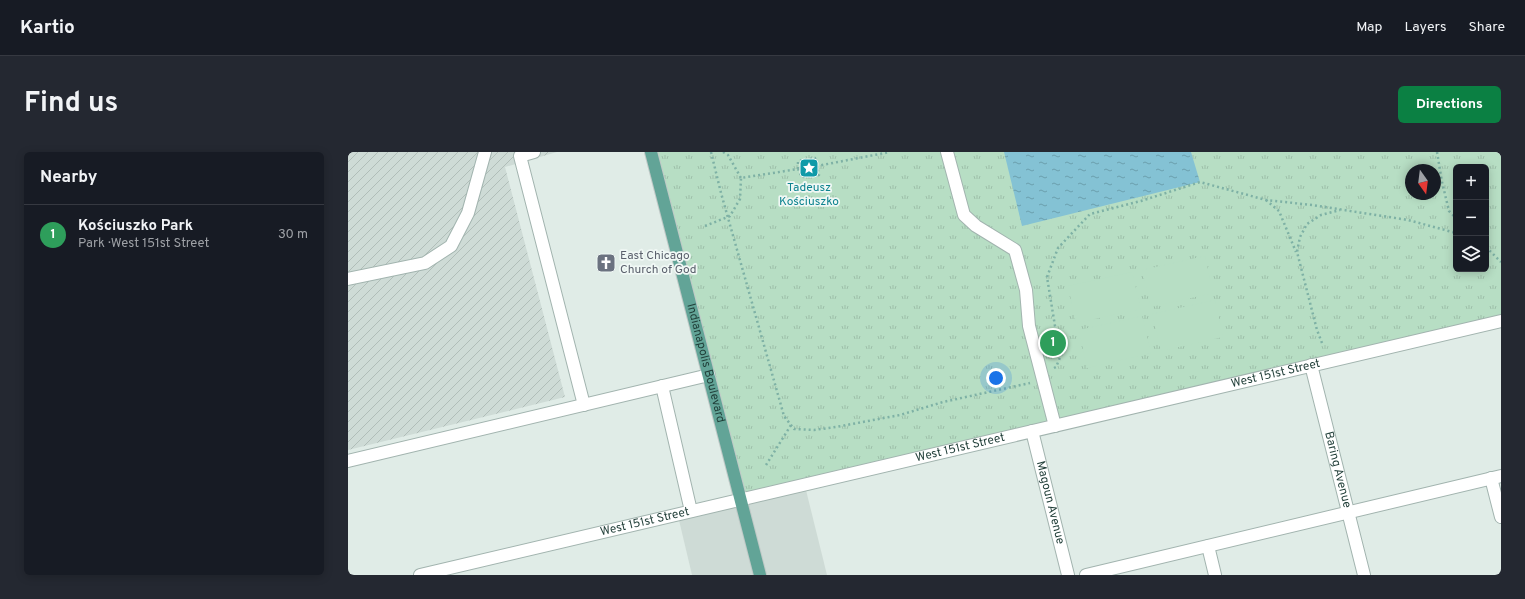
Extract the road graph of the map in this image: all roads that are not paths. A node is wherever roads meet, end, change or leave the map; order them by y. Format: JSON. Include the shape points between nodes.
{"nodes":[{"id":1,"x":485,"y":152,"type":"edge"},
{"id":2,"x":534,"y":152,"type":"edge"},
{"id":3,"x":651,"y":152,"type":"edge"},
{"id":4,"x":947,"y":152,"type":"edge"},
{"id":5,"x":348,"y":279,"type":"edge"},
{"id":6,"x":1501,"y":321,"type":"edge"},
{"id":7,"x":1311,"y":365,"type":"junction"},
{"id":8,"x":709,"y":375,"type":"junction"},
{"id":9,"x":662,"y":386,"type":"junction"},
{"id":10,"x":584,"y":405,"type":"junction"},
{"id":11,"x":1055,"y":426,"type":"junction"},
{"id":12,"x":1032,"y":431,"type":"junction"},
{"id":13,"x":348,"y":461,"type":"edge"},
{"id":14,"x":1496,"y":477,"type":"edge"},
{"id":15,"x":741,"y":499,"type":"junction"},
{"id":16,"x":691,"y":511,"type":"junction"},
{"id":17,"x":1348,"y":512,"type":"junction"},
{"id":18,"x":1501,"y":517,"type":"edge"},
{"id":19,"x":1208,"y":546,"type":"junction"},
{"id":20,"x":465,"y":570,"type":"edge"},
{"id":21,"x":420,"y":575,"type":"edge"},
{"id":22,"x":760,"y":575,"type":"edge"},
{"id":23,"x":1068,"y":575,"type":"edge"},
{"id":24,"x":1086,"y":575,"type":"edge"},
{"id":25,"x":1215,"y":575,"type":"edge"},
{"id":26,"x":1364,"y":575,"type":"edge"}],
"edges":[{"from":1,"to":5,"type":"street","via":[[468,213],[451,246],[425,263]]},
{"from":2,"to":10,"type":"street","via":[[520,156]]},
{"from":3,"to":8,"type":"main road","name":"Indianapolis Boulevard"},
{"from":4,"to":11,"type":"street","via":[[964,215],[976,226],[1015,250],[1026,290],[1029,326]]},
{"from":6,"to":7,"type":"street","name":"West 151st Street"},
{"from":7,"to":11,"type":"street","name":"West 151st Street"},
{"from":7,"to":17,"type":"street","name":"Baring Avenue"},
{"from":8,"to":9,"type":"street"},
{"from":8,"to":15,"type":"main road","name":"Indianapolis Boulevard"},
{"from":9,"to":10,"type":"street"},
{"from":9,"to":16,"type":"street"},
{"from":10,"to":13,"type":"street"},
{"from":11,"to":12,"type":"street","name":"West 151st Street"},
{"from":12,"to":15,"type":"street","name":"West 151st Street"},
{"from":12,"to":23,"type":"street","name":"Magoun Avenue"},
{"from":14,"to":17,"type":"street"},
{"from":14,"to":18,"type":"street"},
{"from":15,"to":16,"type":"street","name":"West 151st Street"},
{"from":15,"to":22,"type":"main road","name":"Indianapolis Boulevard"},
{"from":16,"to":20,"type":"street","name":"West 151st Street"},
{"from":17,"to":19,"type":"street"},
{"from":17,"to":26,"type":"street","name":"Baring Avenue"},
{"from":19,"to":24,"type":"street"},
{"from":19,"to":25,"type":"street"},
{"from":20,"to":21,"type":"street","name":"West 151st Street"}]}
